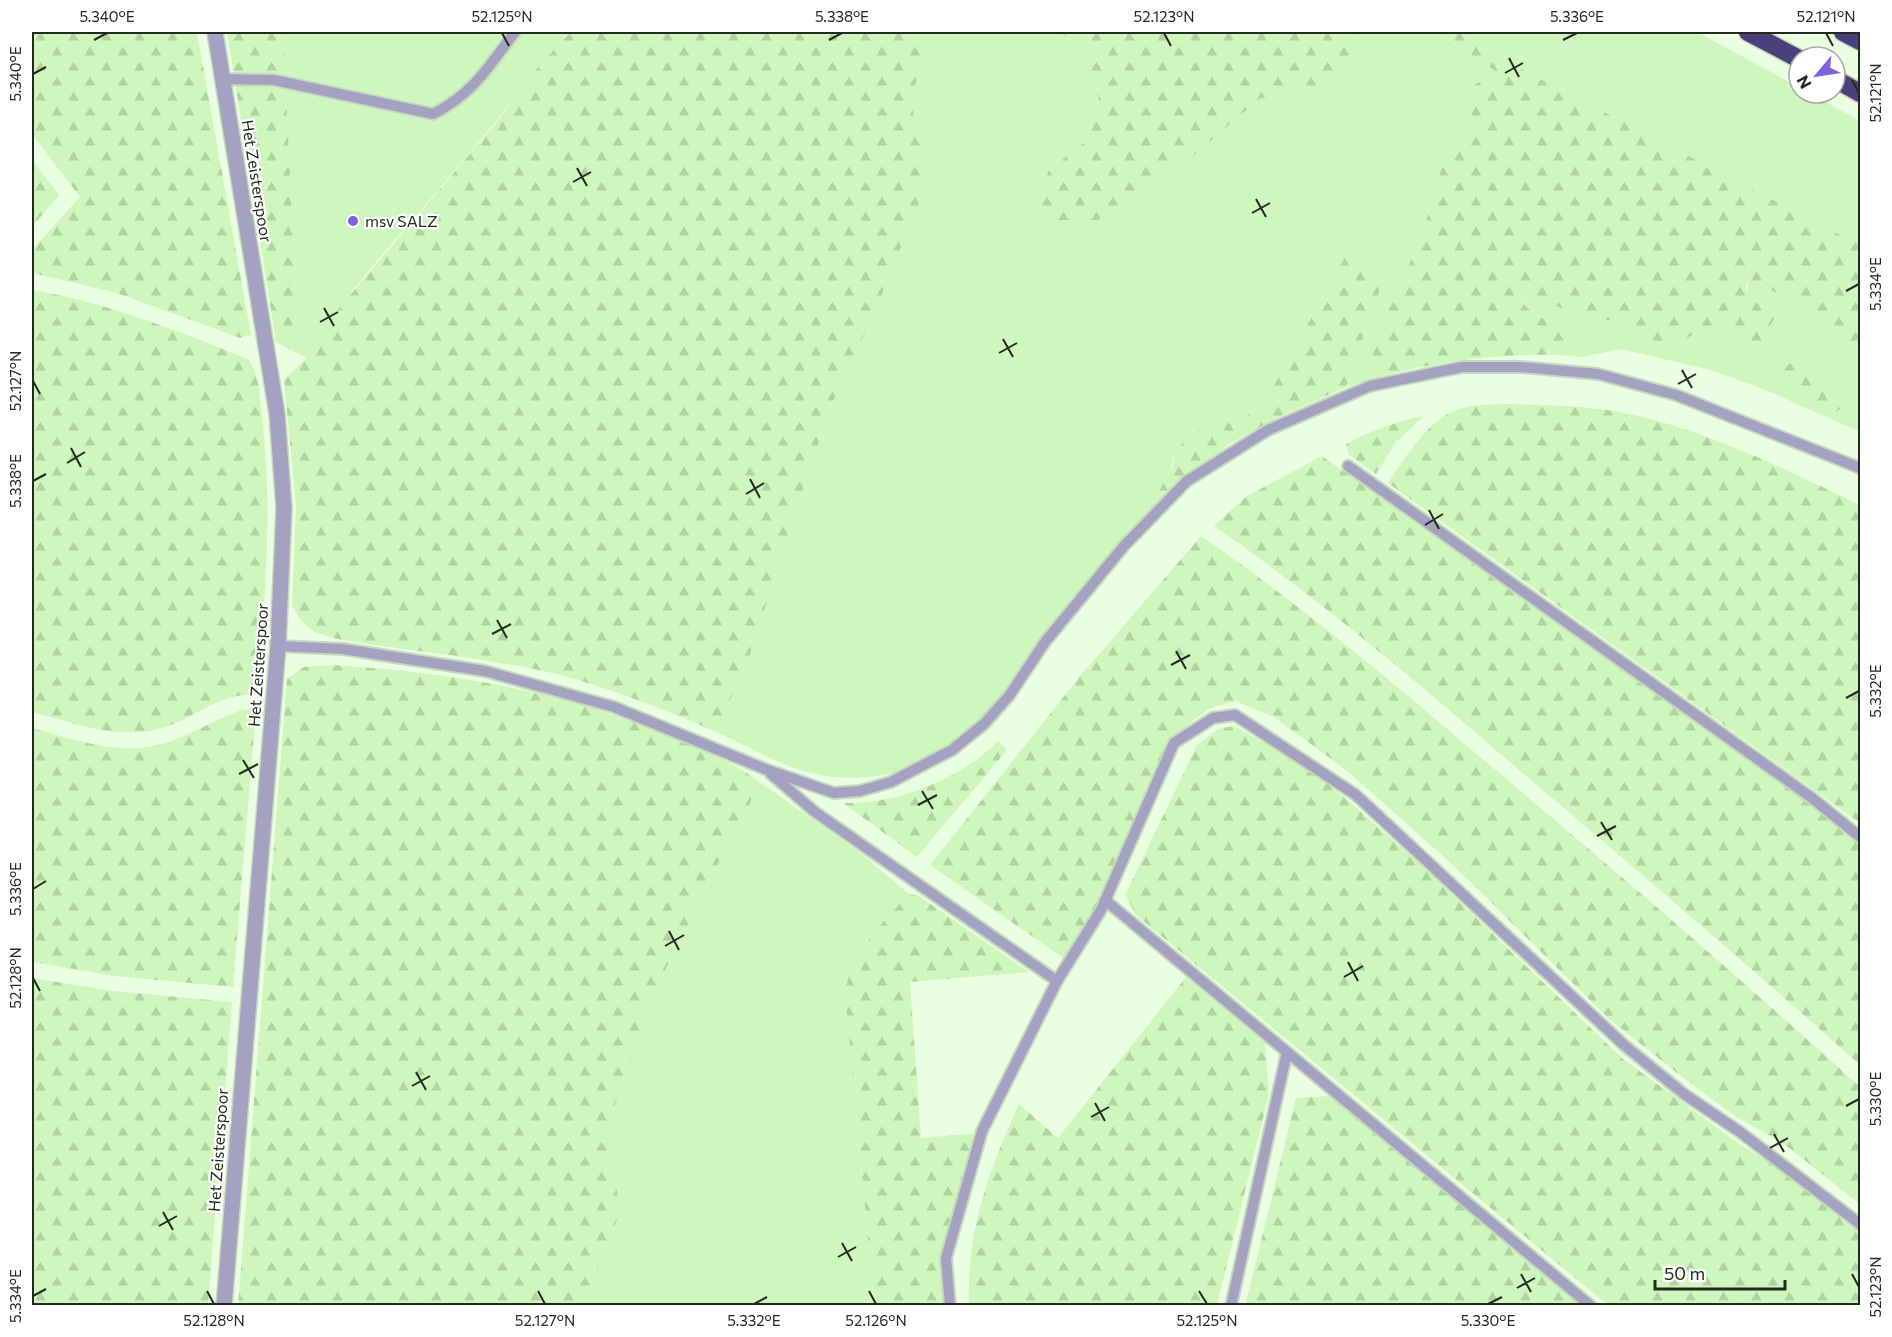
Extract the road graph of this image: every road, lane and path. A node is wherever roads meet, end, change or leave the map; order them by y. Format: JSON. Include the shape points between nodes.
{"nodes":[{"id":1,"x":214,"y":32,"type":"edge"},
{"id":2,"x":515,"y":32,"type":"edge"},
{"id":3,"x":1748,"y":32,"type":"edge"},
{"id":4,"x":1842,"y":32,"type":"edge"},
{"id":5,"x":1860,"y":41,"type":"edge"},
{"id":6,"x":1787,"y":53,"type":"edge"},
{"id":7,"x":222,"y":78,"type":"junction"},
{"id":8,"x":1348,"y":466,"type":"dead end"},
{"id":9,"x":1860,"y":468,"type":"edge"},
{"id":10,"x":278,"y":646,"type":"junction"},
{"id":11,"x":765,"y":769,"type":"junction"},
{"id":12,"x":1860,"y":837,"type":"edge"},
{"id":13,"x":1105,"y":900,"type":"junction"},
{"id":14,"x":1057,"y":981,"type":"junction"},
{"id":15,"x":1287,"y":1052,"type":"junction"},
{"id":16,"x":1860,"y":1224,"type":"edge"},
{"id":17,"x":224,"y":1305,"type":"edge"},
{"id":18,"x":950,"y":1305,"type":"edge"},
{"id":19,"x":1231,"y":1305,"type":"edge"},
{"id":20,"x":1591,"y":1305,"type":"edge"}],
"edges":[{"from":1,"to":7,"type":"street","name":"Het Zeisterspoor"},
{"from":2,"to":7,"type":"lane","via":[[457,102],[433,114],[274,80]]},
{"from":3,"to":6,"type":"highway"},
{"from":4,"to":5,"type":"highway"},
{"from":7,"to":10,"type":"street","name":"Het Zeisterspoor","via":[[277,414],[284,542]]},
{"from":8,"to":12,"type":"lane","via":[[1812,798]]},
{"from":9,"to":11,"type":"lane","via":[[1676,395],[1598,374],[1521,367],[1462,368],[1370,386],[1268,430],[1187,481],[1124,546],[1052,633],[997,710],[952,750],[891,782],[860,791],[834,793]]},
{"from":10,"to":11,"type":"lane","via":[[343,650],[485,671],[614,707]]},
{"from":10,"to":17,"type":"street","name":"Het Zeisterspoor"},
{"from":11,"to":14,"type":"lane","via":[[815,812]]},
{"from":13,"to":14,"type":"lane"},
{"from":13,"to":15,"type":"lane"},
{"from":13,"to":16,"type":"lane","via":[[1174,743],[1213,717],[1235,716],[1356,795],[1624,1045]]},
{"from":14,"to":18,"type":"lane","via":[[982,1131],[946,1258]]},
{"from":15,"to":19,"type":"lane"},
{"from":15,"to":20,"type":"lane"}]}
